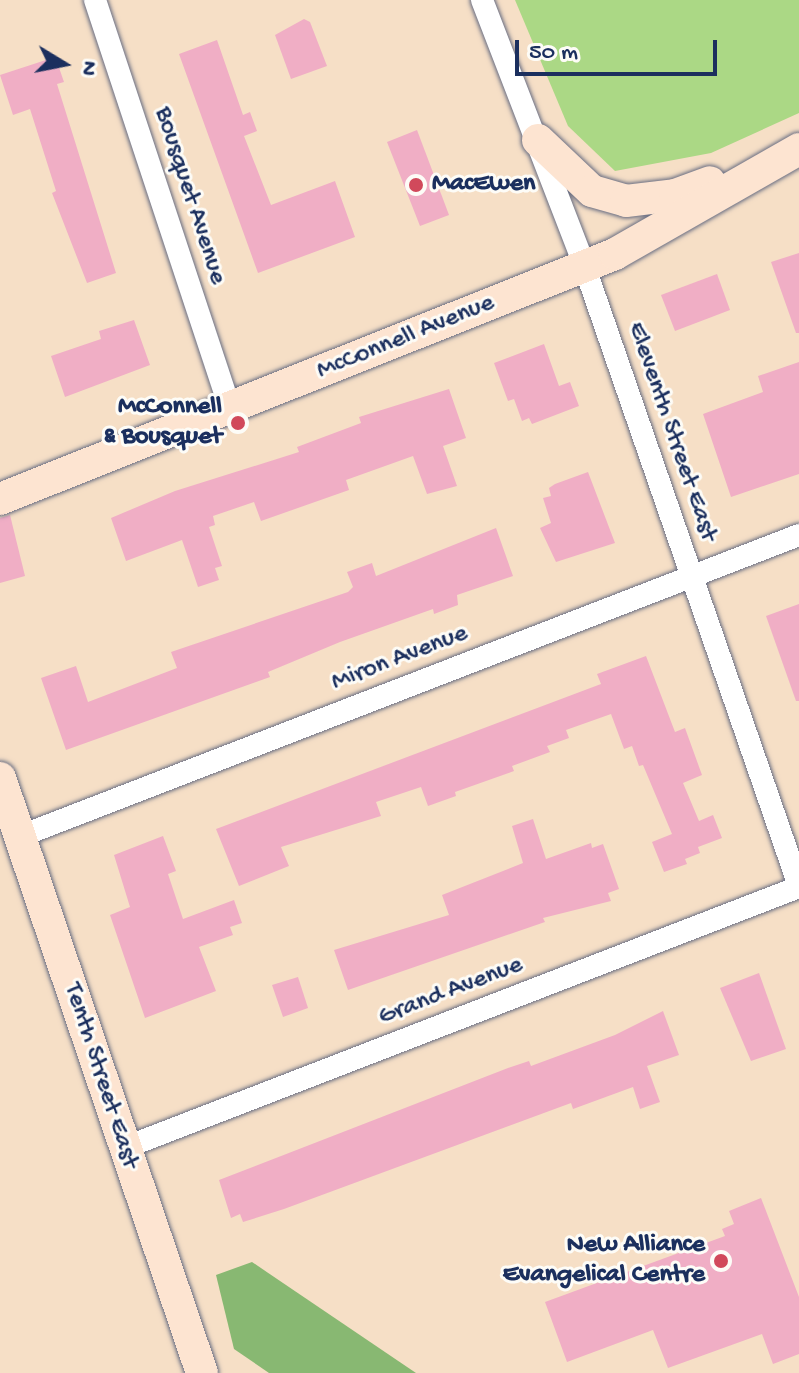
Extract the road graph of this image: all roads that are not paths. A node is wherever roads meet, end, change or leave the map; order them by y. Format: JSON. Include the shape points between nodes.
{"nodes":[{"id":1,"x":95,"y":0,"type":"edge"},
{"id":2,"x":482,"y":0,"type":"edge"},
{"id":3,"x":538,"y":140,"type":"junction"},
{"id":4,"x":799,"y":148,"type":"edge"},
{"id":5,"x":584,"y":265,"type":"junction"},
{"id":6,"x":230,"y":408,"type":"junction"},
{"id":7,"x":0,"y":499,"type":"edge"},
{"id":8,"x":799,"y":535,"type":"edge"},
{"id":9,"x":691,"y":575,"type":"junction"},
{"id":10,"x":0,"y":778,"type":"edge"},
{"id":11,"x":21,"y":836,"type":"junction"},
{"id":12,"x":799,"y":887,"type":"edge"},
{"id":13,"x":124,"y":1148,"type":"junction"},
{"id":14,"x":202,"y":1373,"type":"edge"}],
"edges":[{"from":1,"to":6,"type":"street","name":"Bousquet Avenue"},
{"from":2,"to":3,"type":"street","name":"Eleventh Street East"},
{"from":3,"to":4,"type":"main road","via":[[592,191],[626,201],[675,195]]},
{"from":3,"to":5,"type":"street","name":"Eleventh Street East"},
{"from":4,"to":5,"type":"main road","name":"McConnell Avenue","via":[[615,254]]},
{"from":5,"to":6,"type":"main road","name":"McConnell Avenue"},
{"from":5,"to":9,"type":"street","name":"Eleventh Street East"},
{"from":6,"to":7,"type":"main road","name":"McConnell Avenue"},
{"from":8,"to":9,"type":"street","name":"Miron Avenue"},
{"from":9,"to":11,"type":"street","name":"Miron Avenue"},
{"from":9,"to":12,"type":"street","name":"Eleventh Street East"},
{"from":10,"to":11,"type":"main road","name":"Tenth Street East"},
{"from":11,"to":13,"type":"main road","name":"Tenth Street East"},
{"from":12,"to":13,"type":"street","name":"Grand Avenue"},
{"from":13,"to":14,"type":"main road","name":"Tenth Street East"}]}
